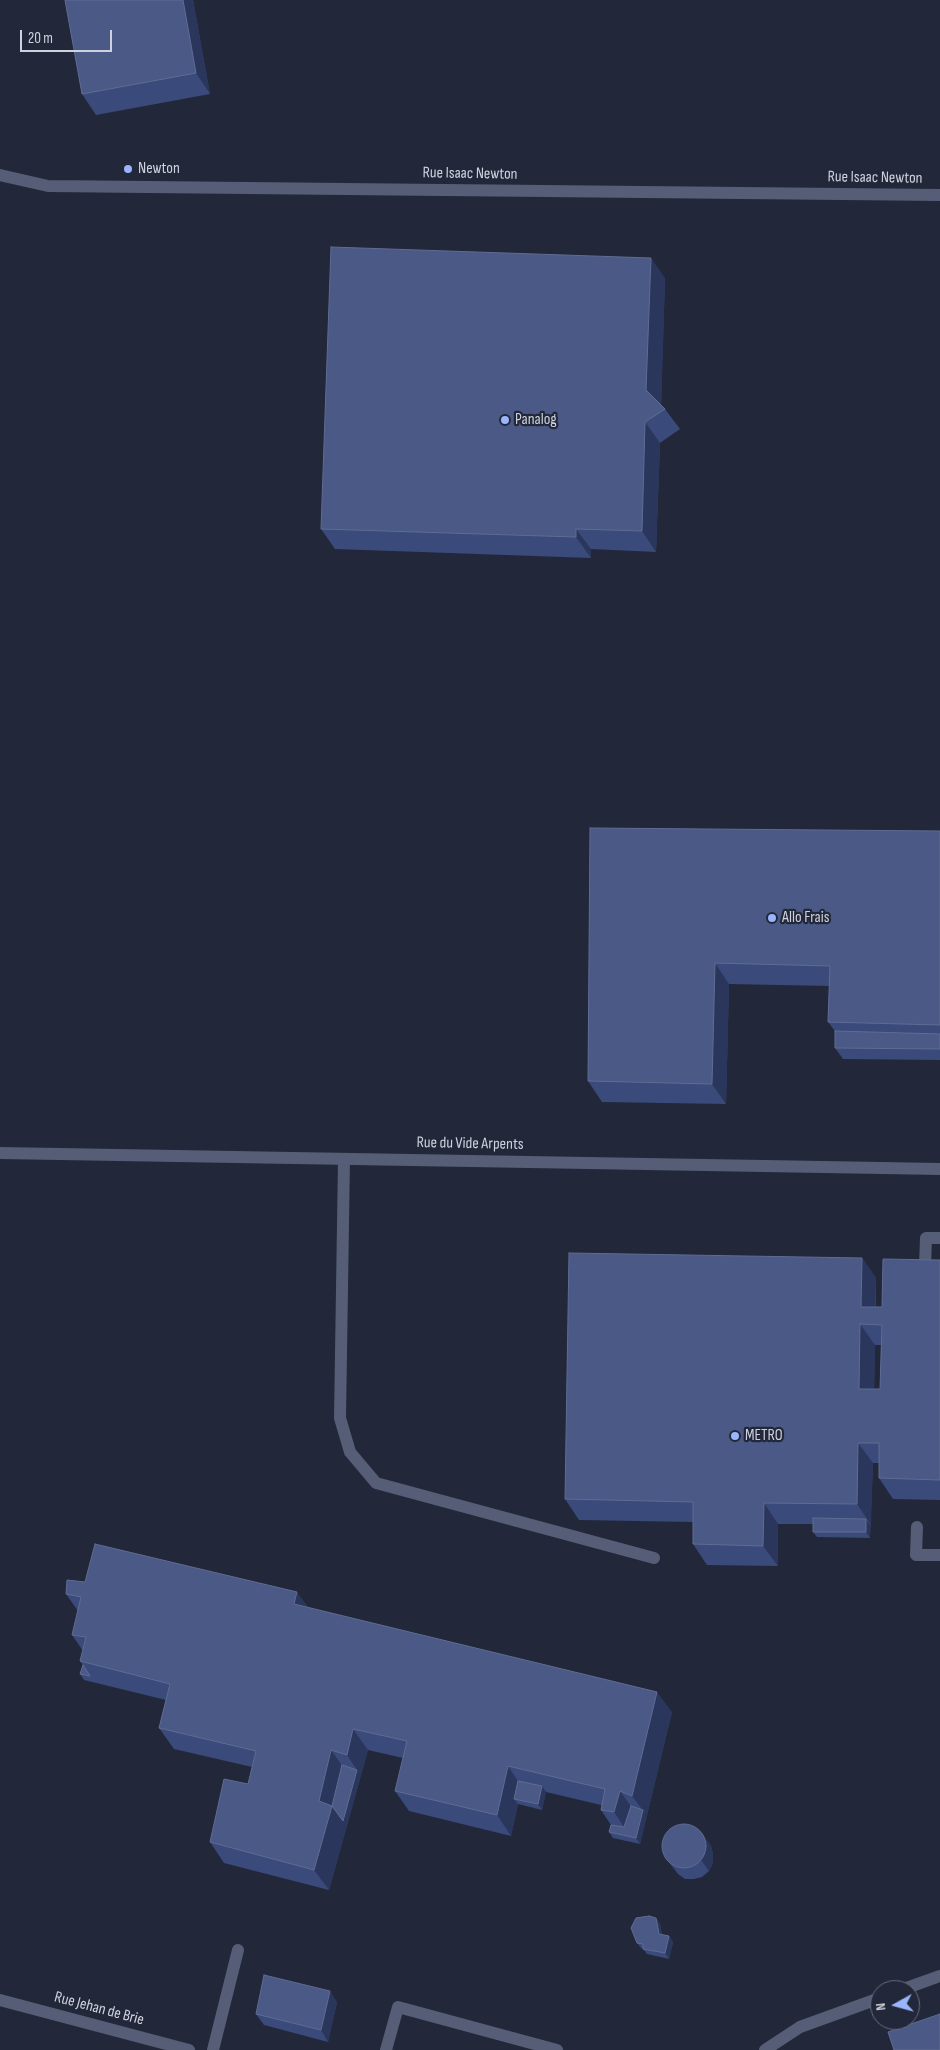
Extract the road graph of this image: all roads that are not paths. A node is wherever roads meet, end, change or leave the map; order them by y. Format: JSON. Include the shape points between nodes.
{"nodes":[{"id":1,"x":0,"y":175,"type":"edge"},
{"id":2,"x":940,"y":196,"type":"edge"},
{"id":3,"x":0,"y":1153,"type":"edge"},
{"id":4,"x":344,"y":1159,"type":"junction"},
{"id":5,"x":940,"y":1169,"type":"edge"},
{"id":6,"x":940,"y":1238,"type":"edge"},
{"id":7,"x":925,"y":1266,"type":"edge"},
{"id":8,"x":917,"y":1527,"type":"dead end"},
{"id":9,"x":940,"y":1555,"type":"edge"},
{"id":10,"x":654,"y":1558,"type":"dead end"},
{"id":11,"x":238,"y":1950,"type":"dead end"},
{"id":12,"x":940,"y":1976,"type":"edge"},
{"id":13,"x":920,"y":1983,"type":"edge"},
{"id":14,"x":0,"y":2000,"type":"edge"},
{"id":15,"x":870,"y":2002,"type":"edge"},
{"id":16,"x":189,"y":2050,"type":"edge"},
{"id":17,"x":213,"y":2050,"type":"edge"},
{"id":18,"x":386,"y":2050,"type":"edge"},
{"id":19,"x":557,"y":2050,"type":"edge"},
{"id":20,"x":765,"y":2050,"type":"edge"}],
"edges":[{"from":1,"to":2,"type":"street","name":"Rue Isaac Newton","via":[[48,186]]},
{"from":3,"to":4,"type":"street","name":"Rue du Vide Arpents"},
{"from":4,"to":5,"type":"street","name":"Rue du Vide Arpents"},
{"from":4,"to":10,"type":"street","via":[[340,1418],[350,1452],[376,1483]]},
{"from":6,"to":7,"type":"street","via":[[926,1238]]},
{"from":8,"to":9,"type":"street","via":[[916,1554]]},
{"from":11,"to":17,"type":"street"},
{"from":12,"to":13,"type":"street"},
{"from":14,"to":16,"type":"street","name":"Rue Jehan de Brie"},
{"from":15,"to":20,"type":"street","via":[[800,2027]]},
{"from":18,"to":19,"type":"street","via":[[398,2007]]}]}
